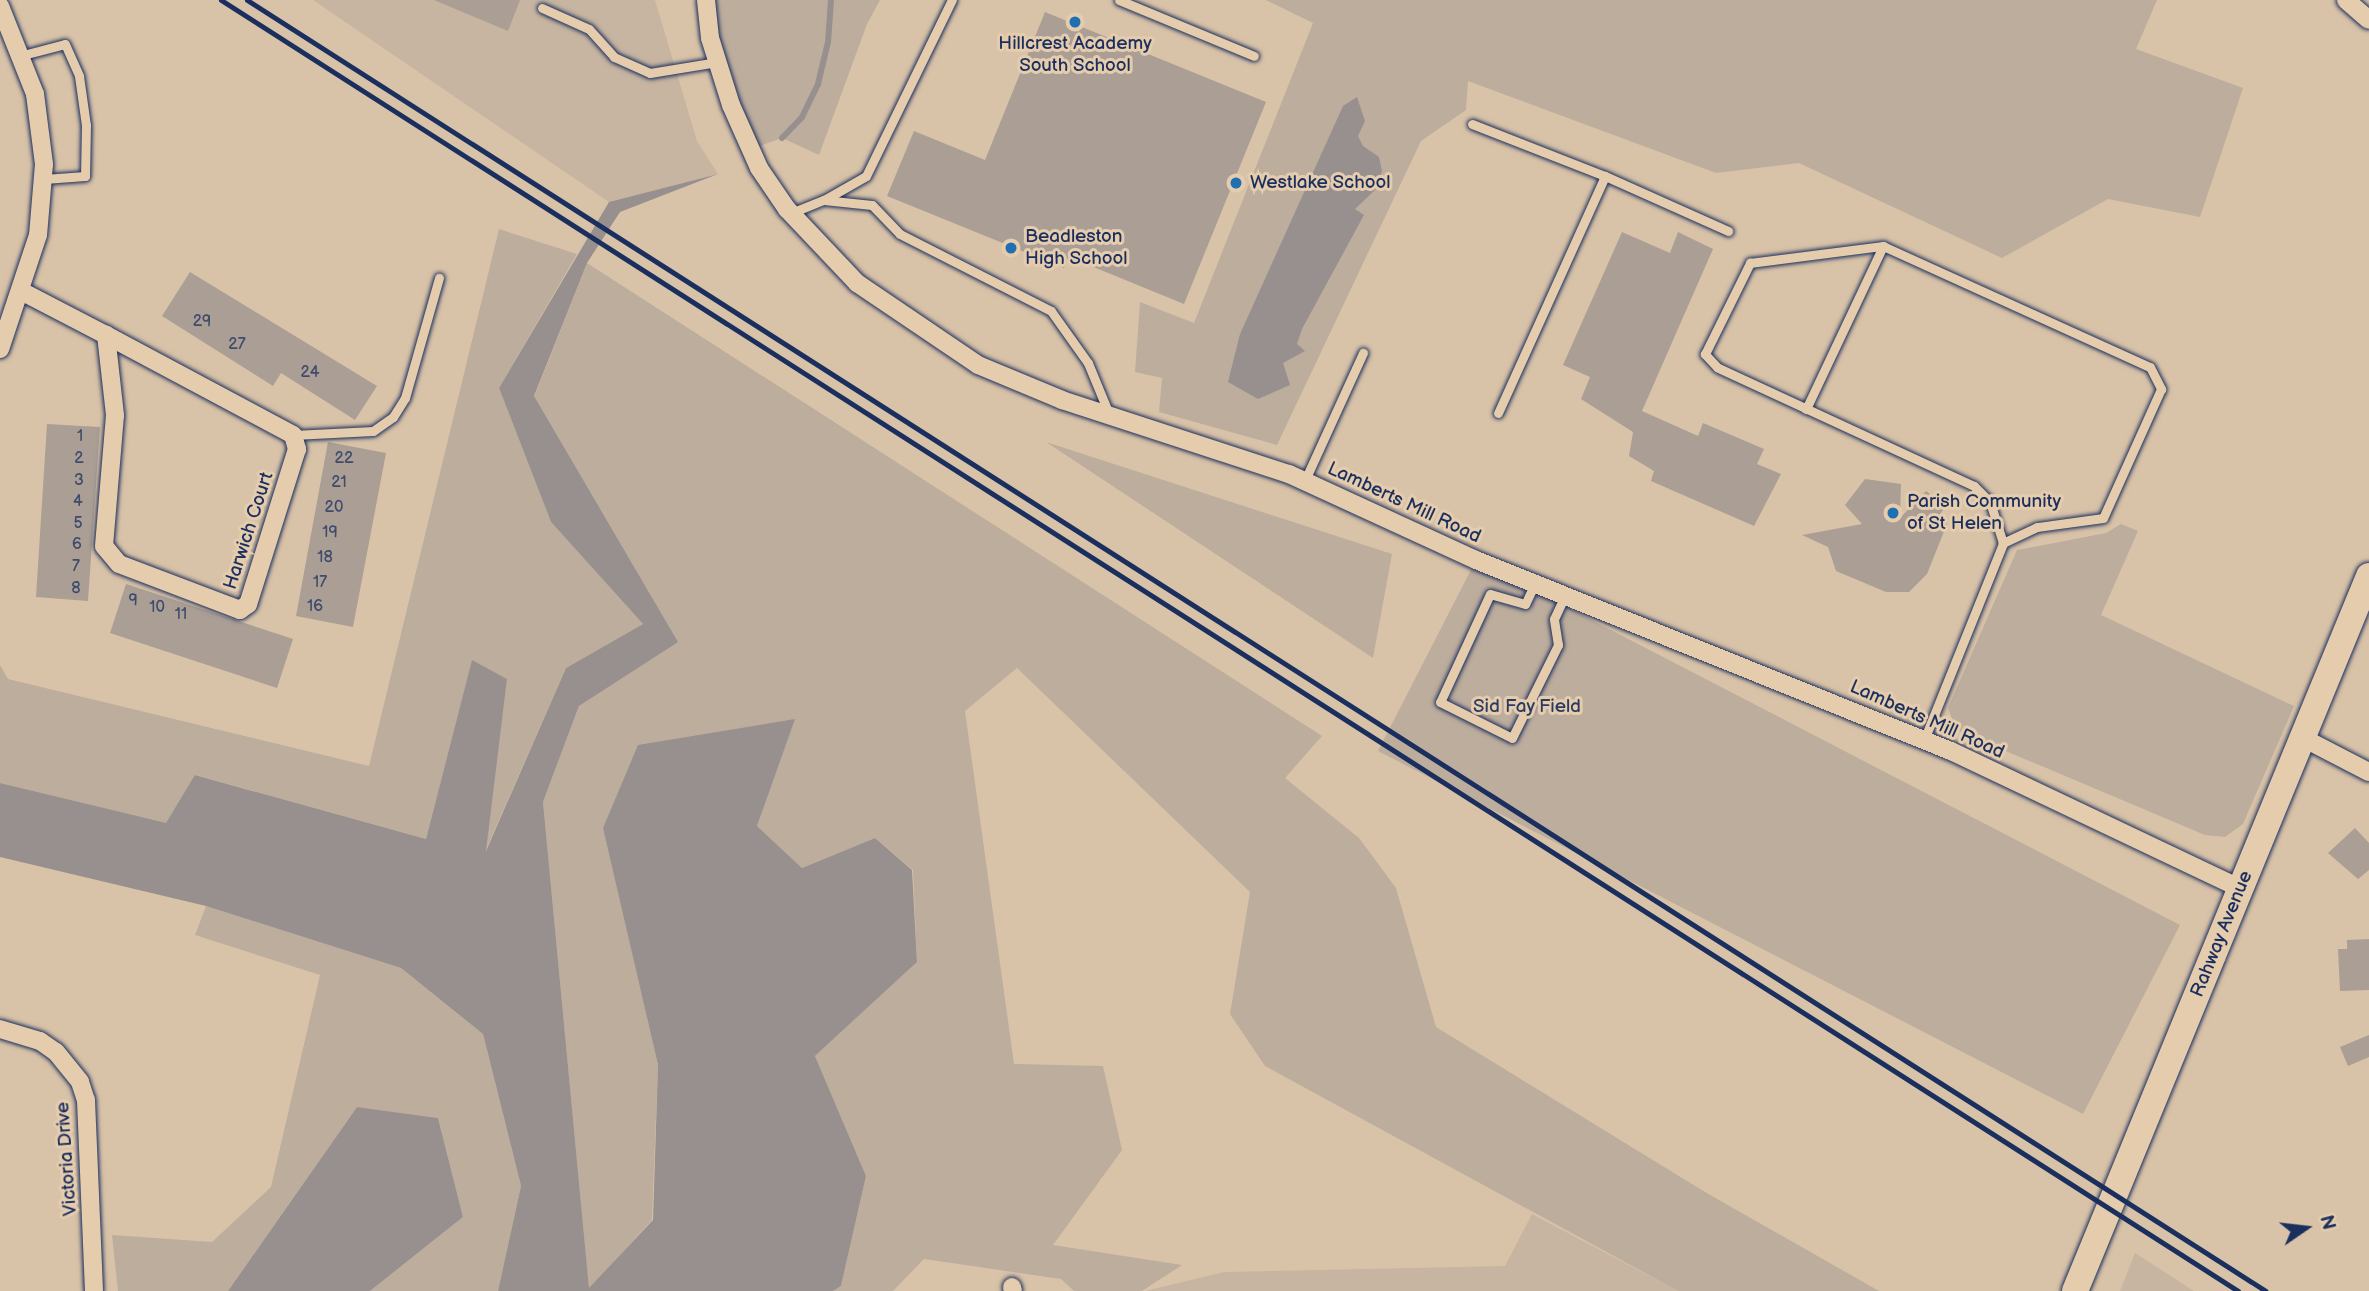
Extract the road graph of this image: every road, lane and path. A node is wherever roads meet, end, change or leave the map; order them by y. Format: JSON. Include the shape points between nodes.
{"nodes":[{"id":1,"x":706,"y":0,"type":"edge"},
{"id":2,"x":952,"y":0,"type":"edge"},
{"id":3,"x":1119,"y":0,"type":"edge"},
{"id":4,"x":2346,"y":0,"type":"edge"},
{"id":5,"x":0,"y":6,"type":"edge"},
{"id":6,"x":542,"y":8,"type":"dead end"},
{"id":7,"x":2369,"y":20,"type":"edge"},
{"id":8,"x":23,"y":55,"type":"junction"},
{"id":9,"x":1254,"y":56,"type":"dead end"},
{"id":10,"x":717,"y":62,"type":"junction"},
{"id":11,"x":1472,"y":124,"type":"dead end"},
{"id":12,"x":1605,"y":176,"type":"junction"},
{"id":13,"x":44,"y":179,"type":"junction"},
{"id":14,"x":824,"y":200,"type":"junction"},
{"id":15,"x":791,"y":213,"type":"junction"},
{"id":16,"x":1728,"y":231,"type":"dead end"},
{"id":17,"x":1882,"y":247,"type":"junction"},
{"id":18,"x":439,"y":278,"type":"dead end"},
{"id":19,"x":21,"y":291,"type":"junction"},
{"id":20,"x":106,"y":335,"type":"junction"},
{"id":21,"x":0,"y":349,"type":"edge"},
{"id":22,"x":1363,"y":353,"type":"dead end"},
{"id":23,"x":1806,"y":409,"type":"junction"},
{"id":24,"x":1498,"y":413,"type":"dead end"},
{"id":25,"x":1109,"y":414,"type":"junction"},
{"id":26,"x":293,"y":435,"type":"junction"},
{"id":27,"x":1305,"y":480,"type":"junction"},
{"id":28,"x":2003,"y":543,"type":"junction"},
{"id":29,"x":2369,"y":576,"type":"edge"},
{"id":30,"x":1535,"y":583,"type":"junction"},
{"id":31,"x":1565,"y":594,"type":"junction"},
{"id":32,"x":2303,"y":738,"type":"junction"},
{"id":33,"x":1924,"y":740,"type":"junction"},
{"id":34,"x":2369,"y":772,"type":"edge"},
{"id":35,"x":2241,"y":889,"type":"junction"},
{"id":36,"x":0,"y":1029,"type":"edge"},
{"id":37,"x":94,"y":1291,"type":"edge"},
{"id":38,"x":2074,"y":1291,"type":"edge"}],
"edges":[{"from":1,"to":10,"type":"street","name":"Lamberts Mill Road"},
{"from":2,"to":14,"type":"lane","via":[[866,176]]},
{"from":3,"to":9,"type":"lane"},
{"from":4,"to":7,"type":"street"},
{"from":5,"to":8,"type":"street"},
{"from":6,"to":10,"type":"lane","via":[[589,29],[614,57],[650,73]]},
{"from":8,"to":13,"type":"street","via":[[41,129]]},
{"from":8,"to":13,"type":"lane","via":[[65,44],[79,76],[86,125],[85,176]]},
{"from":10,"to":15,"type":"street","name":"Lamberts Mill Road","via":[[759,168]]},
{"from":11,"to":12,"type":"lane"},
{"from":12,"to":16,"type":"lane"},
{"from":12,"to":24,"type":"lane"},
{"from":13,"to":19,"type":"street","via":[[38,235]]},
{"from":14,"to":15,"type":"lane"},
{"from":14,"to":25,"type":"lane","via":[[872,205],[900,234],[1051,311],[1088,363]]},
{"from":15,"to":25,"type":"street","name":"Lamberts Mill Road","via":[[858,283],[978,365]]},
{"from":17,"to":23,"type":"lane"},
{"from":17,"to":23,"type":"lane","via":[[1749,262],[1705,354],[1717,367]]},
{"from":17,"to":28,"type":"lane","via":[[2150,367],[2161,389],[2103,518],[2037,527]]},
{"from":18,"to":26,"type":"lane","via":[[405,398],[393,417],[373,431]]},
{"from":19,"to":20,"type":"street"},
{"from":19,"to":21,"type":"street"},
{"from":20,"to":26,"type":"street"},
{"from":20,"to":26,"type":"street","name":"Harwich Court","via":[[115,415],[104,546],[119,564],[233,610],[248,604],[297,449]]},
{"from":22,"to":27,"type":"lane"},
{"from":23,"to":28,"type":"lane","via":[[1974,486],[1990,502]]},
{"from":25,"to":27,"type":"street","name":"Lamberts Mill Road"},
{"from":27,"to":30,"type":"street","name":"Lamberts Mill Road"},
{"from":28,"to":33,"type":"lane"},
{"from":29,"to":32,"type":"street","name":"Rahway Avenue"},
{"from":30,"to":31,"type":"street","name":"Lamberts Mill Road"},
{"from":30,"to":31,"type":"lane","via":[[1525,604],[1490,594],[1440,702],[1512,738],[1558,645],[1555,619]]},
{"from":31,"to":33,"type":"street","name":"Lamberts Mill Road"},
{"from":32,"to":34,"type":"street"},
{"from":32,"to":35,"type":"street","name":"Rahway Avenue"},
{"from":33,"to":35,"type":"street","name":"Lamberts Mill Road"},
{"from":35,"to":38,"type":"street","name":"Rahway Avenue"},
{"from":36,"to":37,"type":"street","name":"Victoria Drive","via":[[40,1041],[56,1052],[80,1082],[86,1100]]}]}
